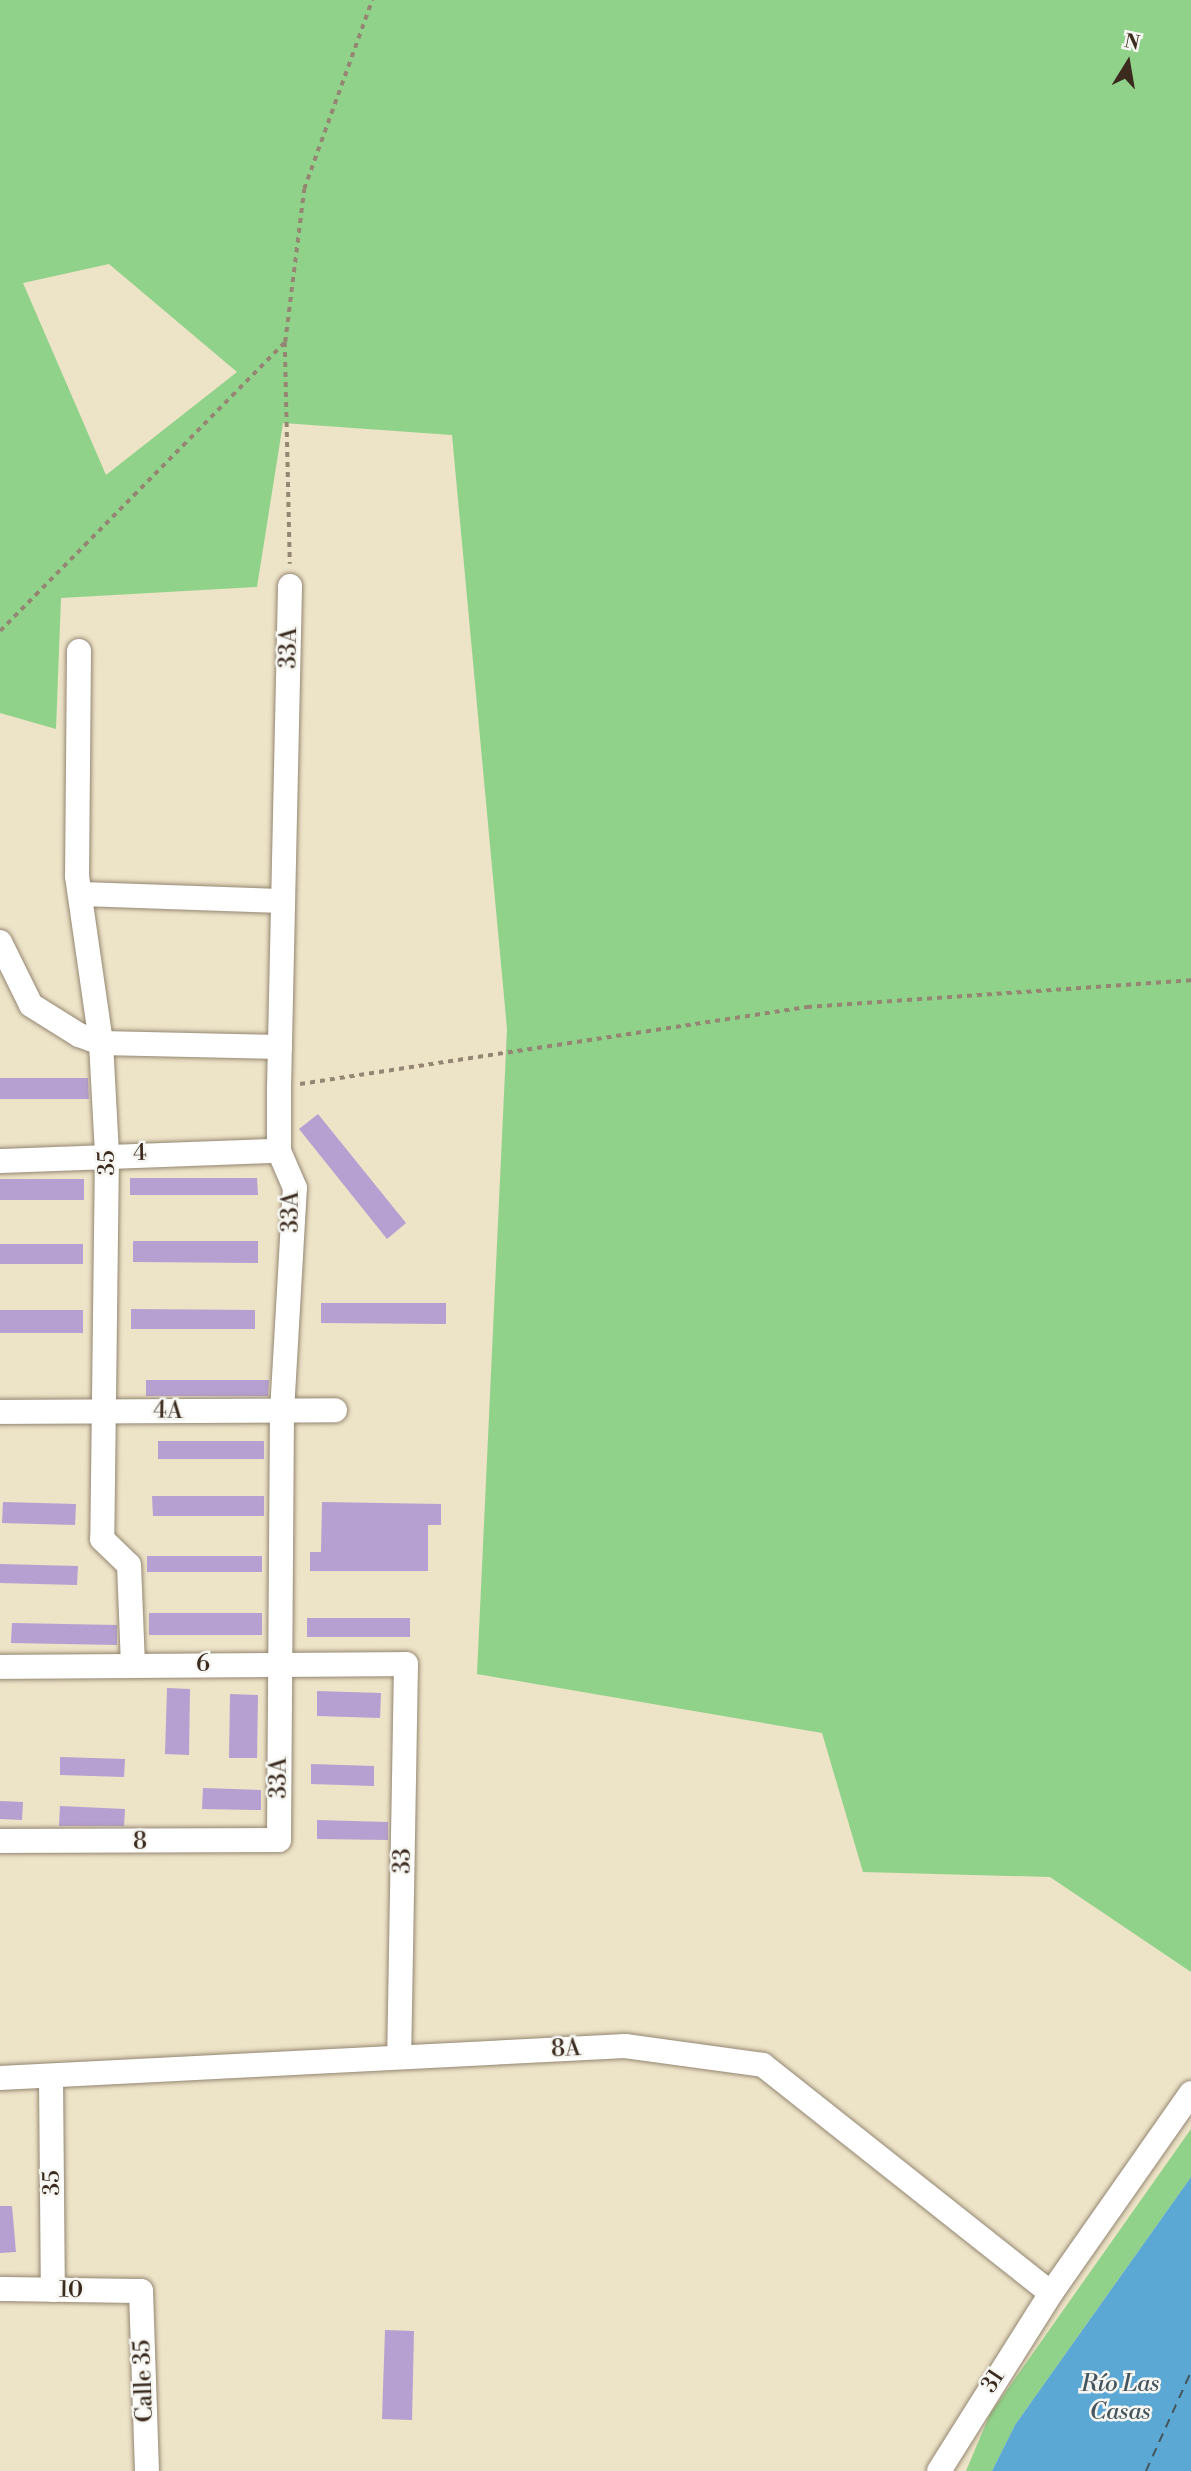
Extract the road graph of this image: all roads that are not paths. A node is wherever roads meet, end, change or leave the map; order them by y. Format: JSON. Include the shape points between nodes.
{"nodes":[{"id":1,"x":290,"y":586,"type":"road end"},
{"id":2,"x":79,"y":651,"type":"dead end"},
{"id":3,"x":80,"y":894,"type":"junction"},
{"id":4,"x":283,"y":901,"type":"junction"},
{"id":5,"x":0,"y":942,"type":"edge"},
{"id":6,"x":101,"y":1043,"type":"junction"},
{"id":7,"x":280,"y":1047,"type":"junction"},
{"id":8,"x":279,"y":1151,"type":"junction"},
{"id":9,"x":107,"y":1153,"type":"junction"},
{"id":10,"x":0,"y":1161,"type":"edge"},
{"id":11,"x":335,"y":1410,"type":"dead end"},
{"id":12,"x":105,"y":1411,"type":"junction"},
{"id":13,"x":0,"y":1412,"type":"edge"},
{"id":14,"x":282,"y":1412,"type":"junction"},
{"id":15,"x":279,"y":1663,"type":"junction"},
{"id":16,"x":133,"y":1664,"type":"junction"},
{"id":17,"x":406,"y":1664,"type":"joint"},
{"id":18,"x":0,"y":1667,"type":"edge"},
{"id":19,"x":279,"y":1840,"type":"joint"},
{"id":20,"x":0,"y":1841,"type":"edge"},
{"id":21,"x":399,"y":2057,"type":"junction"},
{"id":22,"x":51,"y":2076,"type":"junction"},
{"id":23,"x":0,"y":2078,"type":"edge"},
{"id":24,"x":1191,"y":2093,"type":"edge"},
{"id":25,"x":0,"y":2289,"type":"edge"},
{"id":26,"x":53,"y":2290,"type":"junction"},
{"id":27,"x":141,"y":2291,"type":"joint"},
{"id":28,"x":1051,"y":2293,"type":"junction"},
{"id":29,"x":147,"y":2471,"type":"edge"},
{"id":30,"x":939,"y":2471,"type":"edge"}],
"edges":[{"from":1,"to":4,"type":"street","name":"33A"},
{"from":2,"to":3,"type":"street","name":"35"},
{"from":3,"to":4,"type":"street"},
{"from":3,"to":6,"type":"street","name":"35"},
{"from":4,"to":7,"type":"street","name":"33A"},
{"from":5,"to":6,"type":"street","via":[[31,1005],[57,1026]]},
{"from":6,"to":7,"type":"street"},
{"from":6,"to":9,"type":"street","name":"35"},
{"from":7,"to":8,"type":"street","name":"33A"},
{"from":8,"to":9,"type":"street","name":"4"},
{"from":8,"to":14,"type":"street","name":"33A","via":[[295,1188]]},
{"from":9,"to":10,"type":"street","name":"4"},
{"from":9,"to":12,"type":"street","name":"35"},
{"from":11,"to":14,"type":"street","name":"4A"},
{"from":12,"to":13,"type":"street","name":"4A"},
{"from":12,"to":14,"type":"street","name":"4A"},
{"from":12,"to":16,"type":"street","name":"35","via":[[102,1539],[129,1565]]},
{"from":14,"to":15,"type":"street","name":"33A"},
{"from":15,"to":16,"type":"street","name":"6"},
{"from":15,"to":17,"type":"street","name":"6"},
{"from":15,"to":19,"type":"street","name":"33A"},
{"from":16,"to":18,"type":"street","name":"6"},
{"from":17,"to":21,"type":"street","name":"33"},
{"from":19,"to":20,"type":"street","name":"8"},
{"from":21,"to":22,"type":"street","name":"8A"},
{"from":21,"to":28,"type":"street","name":"8A","via":[[625,2046],[763,2065]]},
{"from":22,"to":23,"type":"street","name":"8A"},
{"from":22,"to":26,"type":"street","name":"35"},
{"from":24,"to":28,"type":"street","name":"31"},
{"from":25,"to":26,"type":"street","name":"10"},
{"from":26,"to":27,"type":"street","name":"10"},
{"from":27,"to":29,"type":"street","name":"Calle 35"},
{"from":28,"to":30,"type":"street","name":"31"}]}
